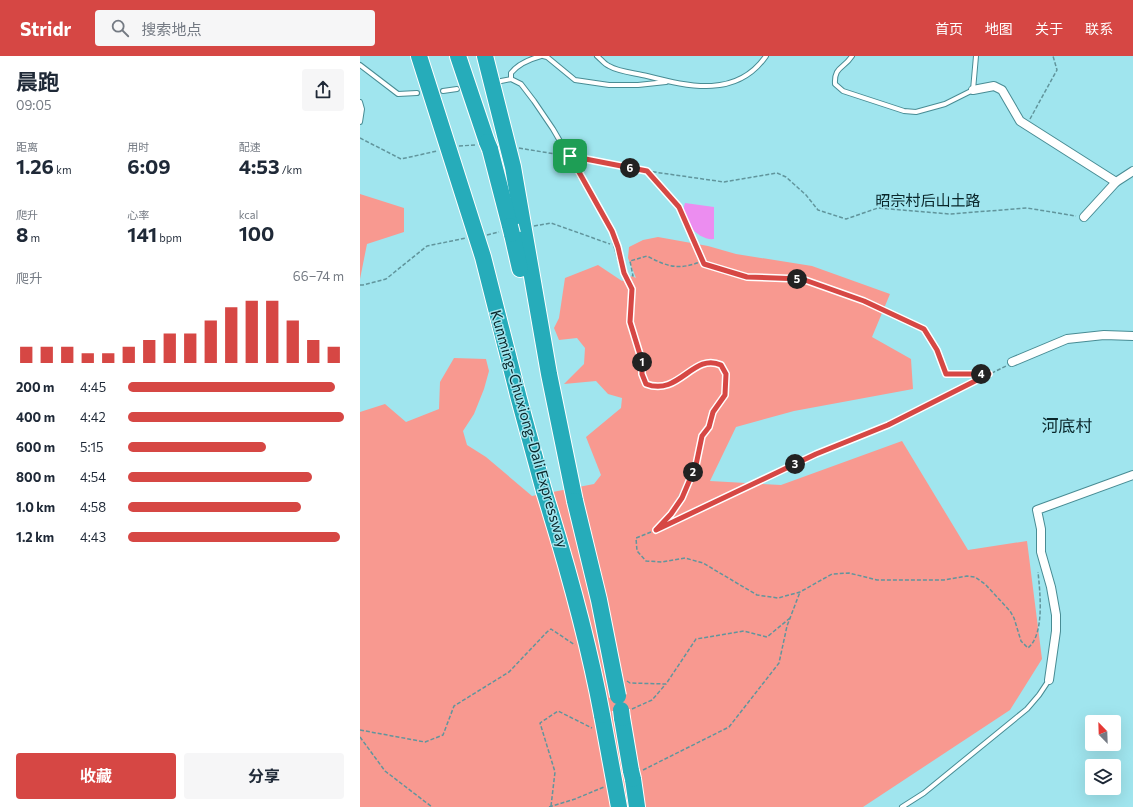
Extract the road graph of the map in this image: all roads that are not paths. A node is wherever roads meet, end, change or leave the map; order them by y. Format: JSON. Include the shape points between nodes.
{"nodes":[{"id":1,"x":419,"y":56,"type":"edge"},
{"id":2,"x":458,"y":56,"type":"edge"},
{"id":3,"x":485,"y":56,"type":"edge"},
{"id":4,"x":542,"y":56,"type":"edge"},
{"id":5,"x":597,"y":56,"type":"edge"},
{"id":6,"x":766,"y":56,"type":"edge"},
{"id":7,"x":852,"y":56,"type":"edge"},
{"id":8,"x":976,"y":56,"type":"edge"},
{"id":9,"x":360,"y":65,"type":"edge"},
{"id":10,"x":511,"y":79,"type":"junction"},
{"id":11,"x":500,"y":81,"type":"dead end"},
{"id":12,"x":669,"y":82,"type":"junction"},
{"id":13,"x":458,"y":89,"type":"dead end"},
{"id":14,"x":973,"y":90,"type":"junction"},
{"id":15,"x":444,"y":91,"type":"dead end"},
{"id":16,"x":417,"y":93,"type":"dead end"},
{"id":17,"x":360,"y":102,"type":"edge"},
{"id":18,"x":360,"y":122,"type":"edge"},
{"id":19,"x":1133,"y":171,"type":"edge"},
{"id":20,"x":1116,"y":182,"type":"junction"},
{"id":21,"x":1084,"y":217,"type":"road end"},
{"id":22,"x":1133,"y":336,"type":"edge"},
{"id":23,"x":1012,"y":362,"type":"road end"},
{"id":24,"x":1133,"y":475,"type":"edge"},
{"id":25,"x":575,"y":500,"type":"junction"},
{"id":26,"x":656,"y":530,"type":"road end"},
{"id":27,"x":1049,"y":680,"type":"joint"},
{"id":28,"x":619,"y":807,"type":"edge"},
{"id":29,"x":637,"y":807,"type":"edge"},
{"id":30,"x":902,"y":807,"type":"edge"}],
"edges":[{"from":1,"to":28,"type":"highway","name":"Kunming-Chuxiong-Dali Expressway","bridge":true,"via":[[482,257],[544,491],[576,596],[592,662]]},
{"from":2,"to":25,"type":"highway","name":"Kunming-Chuxiong-Dali Expressway","via":[[489,146],[511,230],[555,427]]},
{"from":3,"to":25,"type":"highway","via":[[513,167],[548,374]]},
{"from":4,"to":10,"type":"lane","via":[[531,58],[515,68],[511,73]]},
{"from":4,"to":12,"type":"lane","via":[[552,60],[575,80],[609,85]]},
{"from":5,"to":12,"type":"lane","via":[[609,67]]},
{"from":6,"to":12,"type":"lane","via":[[758,67],[728,84],[705,88]]},
{"from":7,"to":14,"type":"lane","via":[[834,75],[835,84],[843,91],[904,111],[928,110]]},
{"from":8,"to":14,"type":"lane"},
{"from":9,"to":16,"type":"lane","via":[[398,94]]},
{"from":10,"to":11,"type":"lane"},
{"from":10,"to":26,"type":"lane","via":[[521,84],[570,156],[612,231],[624,273],[632,289],[630,322],[646,384],[656,388],[666,386],[677,382],[699,365],[711,362],[721,365],[726,374],[725,395],[713,412],[709,427],[702,436],[696,465],[682,498]]},
{"from":13,"to":15,"type":"lane"},
{"from":14,"to":20,"type":"street","via":[[994,86],[1002,90],[1020,122]]},
{"from":17,"to":18,"type":"lane"},
{"from":19,"to":20,"type":"street"},
{"from":20,"to":21,"type":"street"},
{"from":22,"to":23,"type":"street","via":[[1104,335],[1067,339]]},
{"from":24,"to":27,"type":"street","via":[[1037,510],[1041,529],[1041,552],[1056,615]]},
{"from":25,"to":29,"type":"highway","name":"Kunming-Chuxiong-Dali Expressway","bridge":true,"via":[[623,709]]},
{"from":27,"to":30,"type":"lane","via":[[1027,709],[924,793]]}]}
